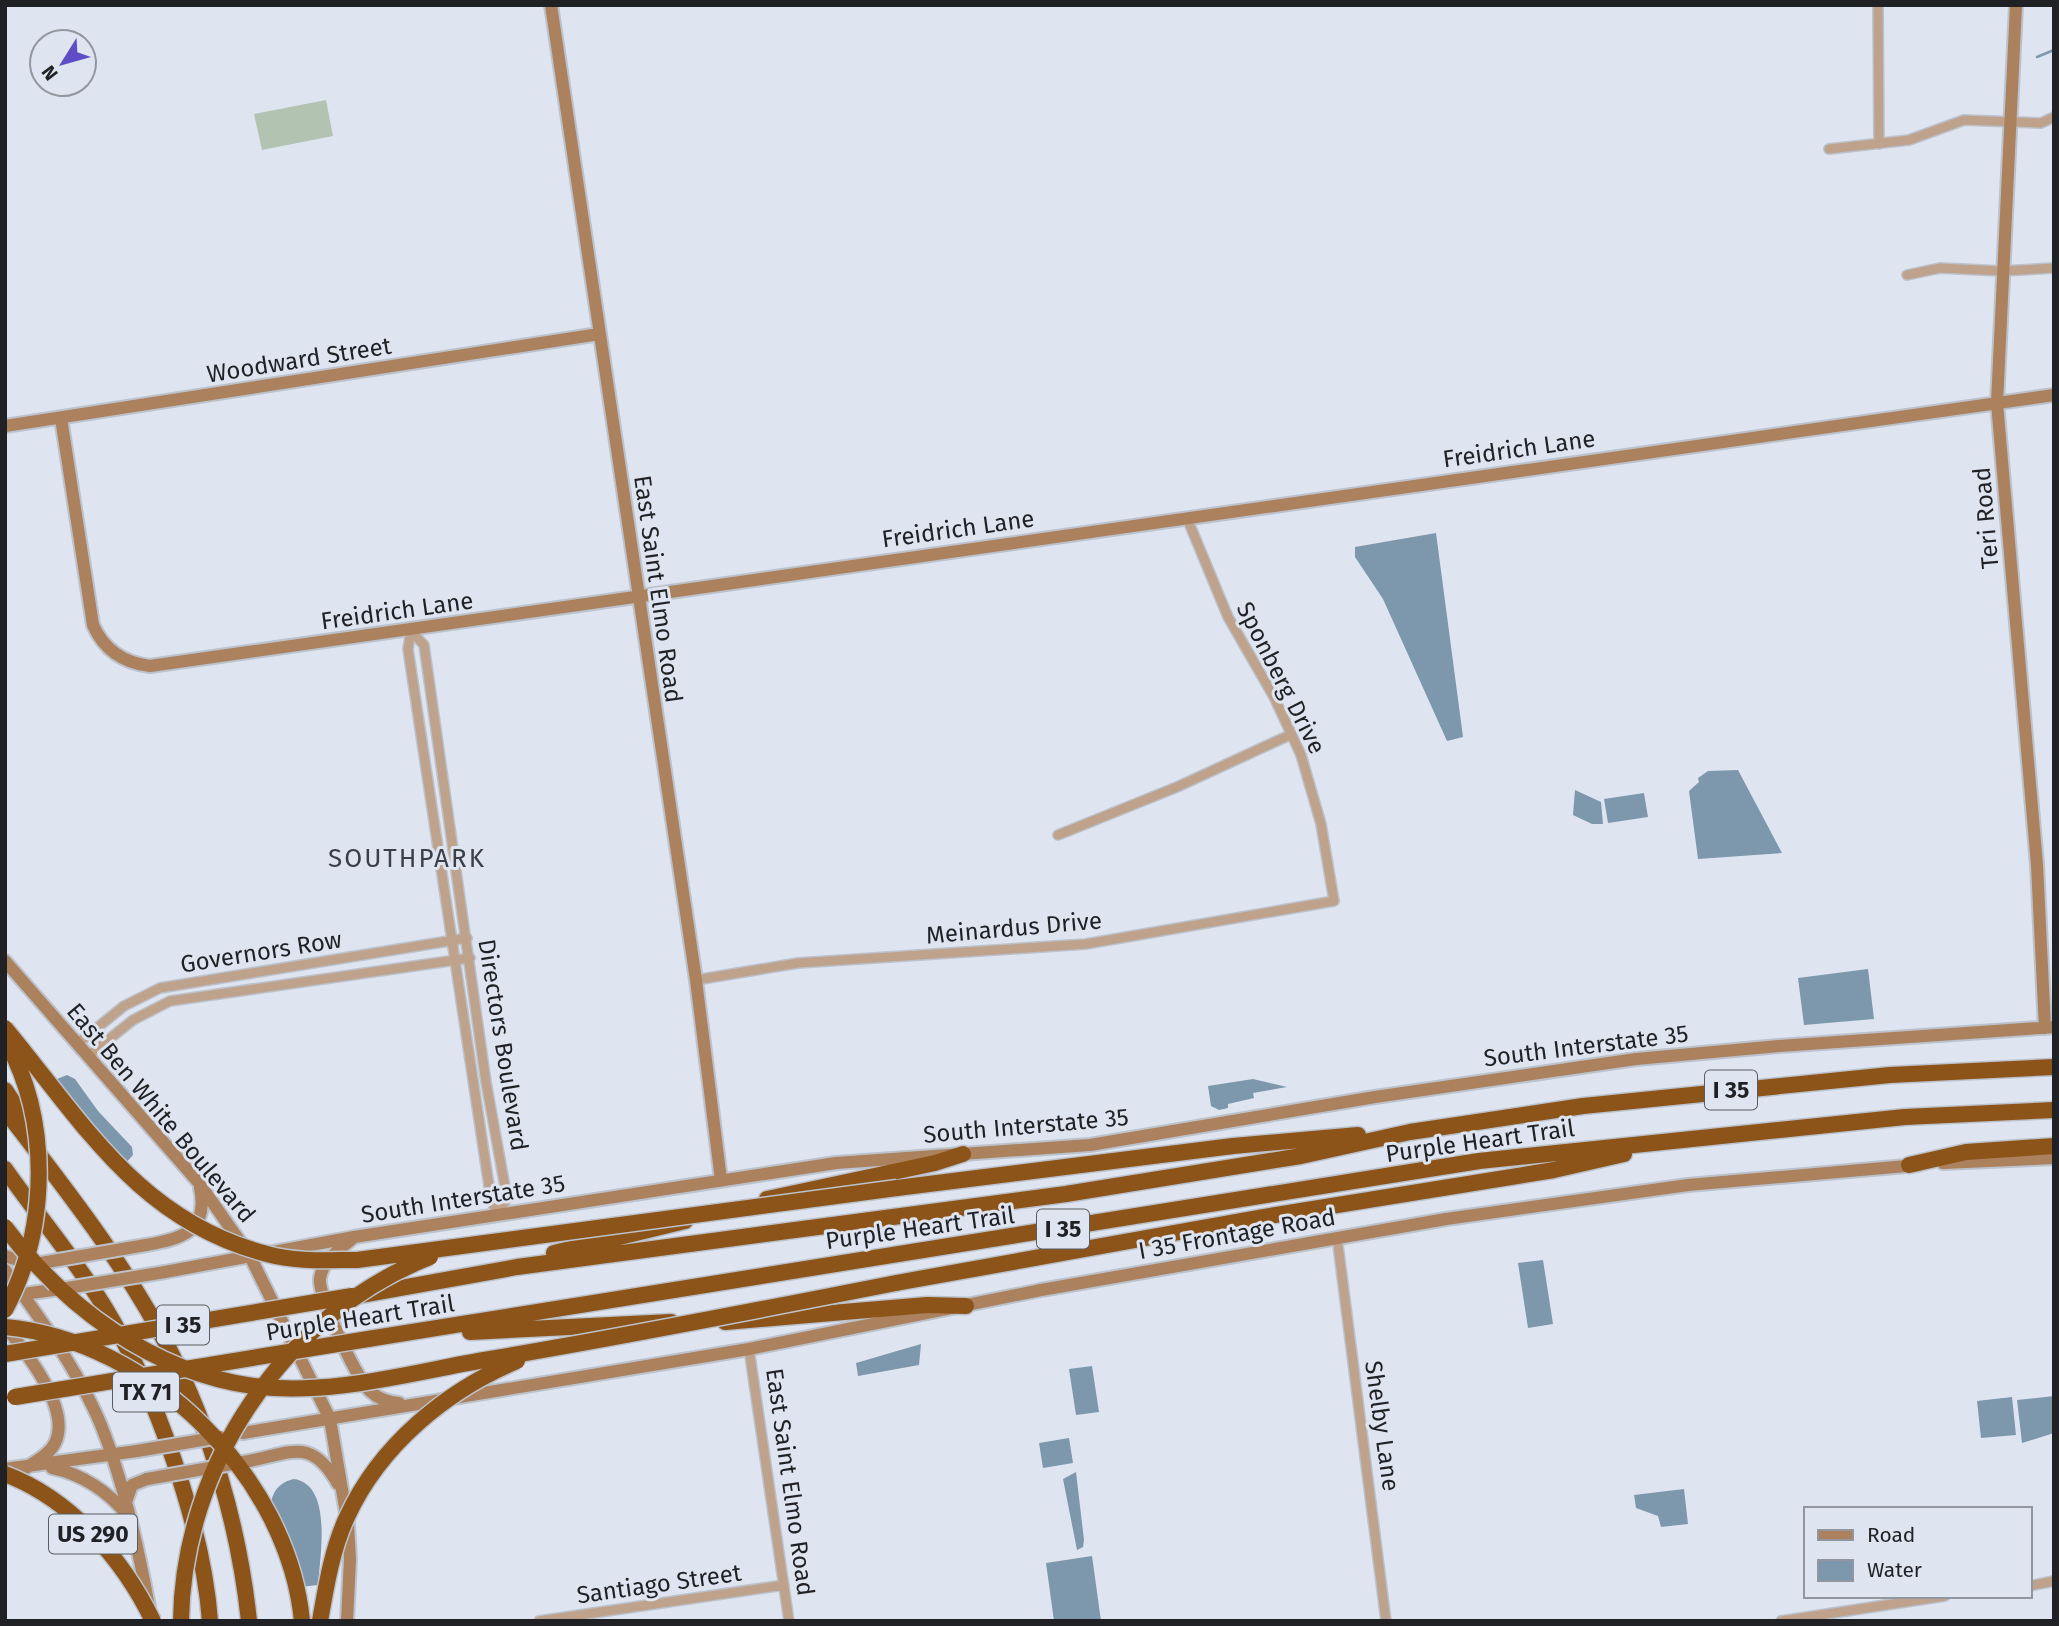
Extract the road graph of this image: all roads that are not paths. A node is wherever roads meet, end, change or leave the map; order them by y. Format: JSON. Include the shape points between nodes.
{"nodes":[{"id":1,"x":551,"y":5,"type":"edge"},
{"id":2,"x":1878,"y":5,"type":"edge"},
{"id":3,"x":2016,"y":5,"type":"edge"},
{"id":4,"x":2054,"y":117,"type":"edge"},
{"id":5,"x":2009,"y":121,"type":"junction"},
{"id":6,"x":1880,"y":144,"type":"junction"},
{"id":7,"x":1829,"y":149,"type":"dead end"},
{"id":8,"x":2054,"y":268,"type":"edge"},
{"id":9,"x":2002,"y":271,"type":"junction"},
{"id":10,"x":1907,"y":275,"type":"dead end"},
{"id":11,"x":600,"y":334,"type":"junction"},
{"id":12,"x":2054,"y":395,"type":"edge"},
{"id":13,"x":1997,"y":403,"type":"junction"},
{"id":14,"x":61,"y":418,"type":"junction"},
{"id":15,"x":5,"y":426,"type":"edge"},
{"id":16,"x":1187,"y":518,"type":"junction"},
{"id":17,"x":638,"y":595,"type":"junction"},
{"id":18,"x":411,"y":631,"type":"junction"},
{"id":19,"x":1293,"y":734,"type":"junction"},
{"id":20,"x":1058,"y":835,"type":"dead end"},
{"id":21,"x":1334,"y":901,"type":"joint"},
{"id":22,"x":467,"y":939,"type":"junction"},
{"id":23,"x":451,"y":941,"type":"junction"},
{"id":24,"x":470,"y":958,"type":"junction"},
{"id":25,"x":454,"y":960,"type":"junction"},
{"id":26,"x":5,"y":961,"type":"edge"},
{"id":27,"x":696,"y":980,"type":"junction"},
{"id":28,"x":2049,"y":1027,"type":"edge"},
{"id":29,"x":5,"y":1028,"type":"edge"},
{"id":30,"x":5,"y":1038,"type":"edge"},
{"id":31,"x":77,"y":1044,"type":"junction"},
{"id":32,"x":88,"y":1056,"type":"junction"},
{"id":33,"x":2054,"y":1067,"type":"edge"},
{"id":34,"x":486,"y":1082,"type":"junction"},
{"id":35,"x":472,"y":1084,"type":"junction"},
{"id":36,"x":5,"y":1090,"type":"edge"},
{"id":37,"x":2054,"y":1110,"type":"edge"},
{"id":38,"x":5,"y":1111,"type":"edge"},
{"id":39,"x":1410,"y":1132,"type":"junction"},
{"id":40,"x":1702,"y":1137,"type":"junction"},
{"id":41,"x":2054,"y":1146,"type":"edge"},
{"id":42,"x":963,"y":1154,"type":"junction"},
{"id":43,"x":2054,"y":1158,"type":"edge"},
{"id":44,"x":1909,"y":1165,"type":"junction"},
{"id":45,"x":5,"y":1169,"type":"edge"},
{"id":46,"x":5,"y":1176,"type":"edge"},
{"id":47,"x":721,"y":1180,"type":"junction"},
{"id":48,"x":199,"y":1183,"type":"junction"},
{"id":49,"x":20,"y":1191,"type":"junction"},
{"id":50,"x":71,"y":1196,"type":"junction"},
{"id":51,"x":498,"y":1215,"type":"junction"},
{"id":52,"x":5,"y":1227,"type":"edge"},
{"id":53,"x":354,"y":1237,"type":"junction"},
{"id":54,"x":1337,"y":1237,"type":"junction"},
{"id":55,"x":448,"y":1250,"type":"junction"},
{"id":56,"x":5,"y":1256,"type":"edge"},
{"id":57,"x":250,"y":1256,"type":"junction"},
{"id":58,"x":517,"y":1267,"type":"junction"},
{"id":59,"x":5,"y":1270,"type":"edge"},
{"id":60,"x":21,"y":1294,"type":"junction"},
{"id":61,"x":5,"y":1296,"type":"edge"},
{"id":62,"x":966,"y":1306,"type":"junction"},
{"id":63,"x":5,"y":1310,"type":"edge"},
{"id":64,"x":5,"y":1327,"type":"edge"},
{"id":65,"x":426,"y":1331,"type":"junction"},
{"id":66,"x":749,"y":1349,"type":"junction"},
{"id":67,"x":535,"y":1353,"type":"junction"},
{"id":68,"x":5,"y":1354,"type":"edge"},
{"id":69,"x":10,"y":1398,"type":"edge"},
{"id":70,"x":406,"y":1404,"type":"junction"},
{"id":71,"x":330,"y":1419,"type":"junction"},
{"id":72,"x":112,"y":1455,"type":"junction"},
{"id":73,"x":42,"y":1466,"type":"junction"},
{"id":74,"x":26,"y":1468,"type":"junction"},
{"id":75,"x":5,"y":1469,"type":"edge"},
{"id":76,"x":5,"y":1474,"type":"edge"},
{"id":77,"x":344,"y":1494,"type":"junction"},
{"id":78,"x":126,"y":1504,"type":"junction"},
{"id":79,"x":130,"y":1519,"type":"junction"},
{"id":80,"x":2054,"y":1581,"type":"edge"},
{"id":81,"x":784,"y":1585,"type":"junction"},
{"id":82,"x":2031,"y":1586,"type":"edge"},
{"id":83,"x":1932,"y":1598,"type":"edge"},
{"id":84,"x":152,"y":1621,"type":"edge"},
{"id":85,"x":181,"y":1621,"type":"edge"},
{"id":86,"x":210,"y":1621,"type":"edge"},
{"id":87,"x":249,"y":1621,"type":"edge"},
{"id":88,"x":302,"y":1621,"type":"edge"},
{"id":89,"x":320,"y":1621,"type":"edge"},
{"id":90,"x":346,"y":1621,"type":"edge"},
{"id":91,"x":539,"y":1621,"type":"edge"},
{"id":92,"x":789,"y":1621,"type":"edge"},
{"id":93,"x":1386,"y":1621,"type":"edge"},
{"id":94,"x":1781,"y":1621,"type":"edge"}],
"edges":[{"from":1,"to":11,"type":"main road","name":"East Saint Elmo Road"},
{"from":2,"to":6,"type":"street"},
{"from":3,"to":5,"type":"main road","name":"Teri Road"},
{"from":4,"to":5,"type":"street","via":[[2041,122]]},
{"from":5,"to":6,"type":"street","via":[[1964,120],[1909,140]]},
{"from":5,"to":9,"type":"main road","name":"Teri Road"},
{"from":6,"to":7,"type":"street"},
{"from":8,"to":9,"type":"street"},
{"from":9,"to":10,"type":"street","via":[[1940,268]]},
{"from":9,"to":13,"type":"main road","name":"Teri Road"},
{"from":11,"to":14,"type":"main road","name":"Woodward Street"},
{"from":11,"to":17,"type":"main road","name":"East Saint Elmo Road"},
{"from":12,"to":13,"type":"main road","name":"Freidrich Lane"},
{"from":13,"to":16,"type":"main road","name":"Freidrich Lane"},
{"from":13,"to":28,"type":"main road","name":"Teri Road"},
{"from":14,"to":15,"type":"main road","name":"Woodward Street"},
{"from":14,"to":18,"type":"main road","name":"Freidrich Lane","via":[[90,619],[104,644],[121,658],[158,666]]},
{"from":16,"to":17,"type":"main road","name":"Freidrich Lane"},
{"from":16,"to":19,"type":"street","name":"Sponberg Drive","via":[[1228,617]]},
{"from":17,"to":18,"type":"main road","name":"Freidrich Lane"},
{"from":17,"to":27,"type":"main road","name":"East Saint Elmo Road"},
{"from":18,"to":22,"type":"street","name":"Directors Boulevard","via":[[424,645]]},
{"from":18,"to":23,"type":"street","name":"Directors Boulevard","via":[[408,649]]},
{"from":19,"to":20,"type":"street"},
{"from":19,"to":21,"type":"street","name":"Sponberg Drive","via":[[1318,808]]},
{"from":21,"to":27,"type":"street","name":"Meinardus Drive","via":[[1086,944],[790,964]]},
{"from":22,"to":23,"type":"street","name":"Governors Row"},
{"from":22,"to":24,"type":"street","name":"Directors Boulevard"},
{"from":23,"to":25,"type":"street","name":"Directors Boulevard"},
{"from":23,"to":31,"type":"street","name":"Governors Row","via":[[160,988],[124,1006]]},
{"from":24,"to":25,"type":"street","name":"Governors Row"},
{"from":24,"to":34,"type":"street","name":"Directors Boulevard"},
{"from":25,"to":32,"type":"street","name":"Governors Row","via":[[170,1001],[133,1020]]},
{"from":25,"to":35,"type":"street","name":"Directors Boulevard"},
{"from":26,"to":31,"type":"main road","name":"East Ben White Boulevard"},
{"from":27,"to":47,"type":"main road","name":"East Saint Elmo Road"},
{"from":28,"to":42,"type":"main road","name":"South Interstate 35","via":[[1636,1059],[1090,1145]]},
{"from":29,"to":55,"type":"highway","bridge":true,"via":[[115,1165],[188,1221],[266,1254],[302,1259],[357,1260]]},
{"from":30,"to":63,"type":"highway","bridge":true,"via":[[23,1079],[36,1132],[40,1191],[26,1262]]},
{"from":31,"to":32,"type":"main road","name":"East Ben White Boulevard"},
{"from":32,"to":48,"type":"main road","name":"East Ben White Boulevard"},
{"from":33,"to":39,"type":"highway","name":"Purple Heart Trail","number":"I 35","via":[[1890,1075],[1659,1097]]},
{"from":34,"to":35,"type":"street"},
{"from":34,"to":51,"type":"street","name":"Directors Boulevard","via":[[507,1198]]},
{"from":35,"to":51,"type":"street","name":"Directors Boulevard","via":[[491,1199]]},
{"from":36,"to":50,"type":"highway"},
{"from":37,"to":40,"type":"highway","name":"Purple Heart Trail","number":"I 35","via":[[1905,1117]]},
{"from":38,"to":50,"type":"highway","number":"TX 71"},
{"from":39,"to":55,"type":"highway","bridge":true,"via":[[1233,1146]]},
{"from":39,"to":58,"type":"highway","name":"Purple Heart Trail","number":"I 35","via":[[1301,1156],[1066,1194]]},
{"from":40,"to":65,"type":"highway","name":"Purple Heart Trail","number":"I 35","via":[[1479,1161]]},
{"from":40,"to":67,"type":"highway","bridge":true,"via":[[1554,1170],[1263,1217]]},
{"from":41,"to":44,"type":"highway","via":[[1966,1152]]},
{"from":42,"to":47,"type":"main road","name":"South Interstate 35","via":[[854,1161]]},
{"from":42,"to":58,"type":"highway","via":[[557,1252]]},
{"from":43,"to":44,"type":"main road"},
{"from":44,"to":54,"type":"main road","name":"I 35 Frontage Road","via":[[1744,1179]]},
{"from":45,"to":49,"type":"highway","number":"TX 71"},
{"from":46,"to":49,"type":"highway"},
{"from":47,"to":51,"type":"main road","name":"South Interstate 35"},
{"from":48,"to":56,"type":"main road","bridge":true,"via":[[202,1216],[194,1227],[172,1240],[35,1264]]},
{"from":48,"to":57,"type":"main road","name":"East Ben White Boulevard"},
{"from":49,"to":86,"type":"highway","number":"TX 71","via":[[105,1309],[152,1405],[194,1528]]},
{"from":50,"to":87,"type":"highway","number":"TX 71","via":[[135,1291],[190,1393],[231,1520]]},
{"from":51,"to":53,"type":"main road","name":"South Interstate 35"},
{"from":52,"to":67,"type":"highway","bridge":true,"via":[[62,1293],[95,1320],[170,1361],[253,1385],[334,1386]]},
{"from":53,"to":57,"type":"main road","name":"South Interstate 35"},
{"from":53,"to":70,"type":"main road","via":[[330,1257],[319,1280],[320,1292],[364,1385],[378,1397]]},
{"from":54,"to":62,"type":"main road","name":"I 35 Frontage Road"},
{"from":54,"to":93,"type":"street","name":"Shelby Lane"},
{"from":55,"to":85,"type":"highway","bridge":true,"via":[[396,1270],[355,1294],[271,1375],[240,1419],[205,1494],[187,1554]]},
{"from":57,"to":60,"type":"main road","name":"South Interstate 35","bridge":true},
{"from":57,"to":71,"type":"main road","name":"East Ben White Boulevard"},
{"from":58,"to":68,"type":"highway","name":"Purple Heart Trail","number":"I 35","bridge":true},
{"from":59,"to":60,"type":"main road"},
{"from":60,"to":61,"type":"main road","name":"South Interstate 35"},
{"from":60,"to":72,"type":"main road","via":[[71,1369]]},
{"from":62,"to":65,"type":"highway","via":[[728,1322]]},
{"from":62,"to":66,"type":"main road"},
{"from":64,"to":74,"type":"main road","via":[[39,1370],[56,1413],[55,1444]]},
{"from":64,"to":88,"type":"highway","bridge":true,"via":[[63,1340],[123,1366],[174,1400],[210,1432],[267,1506],[288,1556]]},
{"from":65,"to":69,"type":"highway","name":"Purple Heart Trail","number":"I 35","bridge":true},
{"from":66,"to":70,"type":"main road"},
{"from":66,"to":81,"type":"street","name":"East Saint Elmo Road"},
{"from":67,"to":89,"type":"highway","bridge":true,"via":[[455,1392],[393,1448],[347,1517]]},
{"from":70,"to":71,"type":"main road"},
{"from":71,"to":72,"type":"main road","bridge":true},
{"from":71,"to":77,"type":"main road","name":"East Ben White Boulevard"},
{"from":72,"to":73,"type":"main road"},
{"from":72,"to":78,"type":"main road"},
{"from":73,"to":74,"type":"main road"},
{"from":73,"to":79,"type":"main road","via":[[87,1480]]},
{"from":74,"to":75,"type":"main road"},
{"from":76,"to":84,"type":"highway","number":"US 290","bridge":true,"via":[[46,1496],[101,1542],[124,1570]]},
{"from":77,"to":78,"type":"main road","bridge":true,"via":[[328,1466],[307,1452],[147,1479],[132,1485]]},
{"from":77,"to":90,"type":"main road","name":"East Ben White Boulevard","via":[[350,1559]]},
{"from":78,"to":79,"type":"main road"},
{"from":79,"to":84,"type":"main road"},
{"from":80,"to":82,"type":"street"},
{"from":81,"to":91,"type":"street","name":"Santiago Street"},
{"from":81,"to":92,"type":"street","name":"East Saint Elmo Road"},
{"from":83,"to":94,"type":"street"}]}
